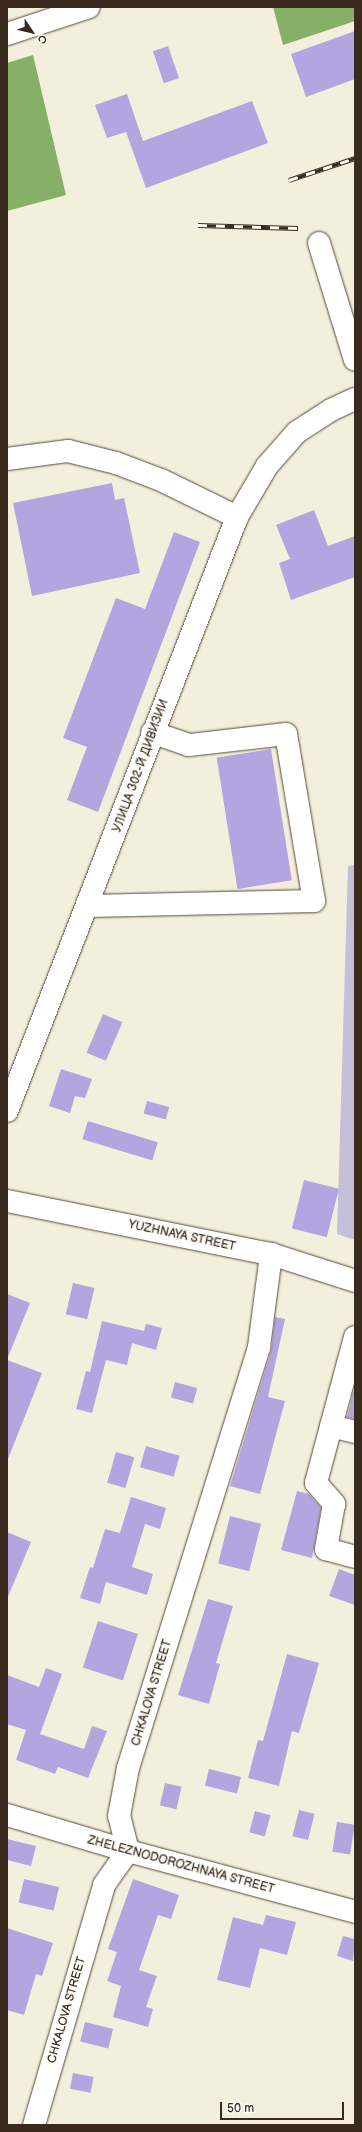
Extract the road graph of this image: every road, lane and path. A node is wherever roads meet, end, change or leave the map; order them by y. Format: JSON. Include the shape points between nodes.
{"nodes":[{"id":1,"x":89,"y":7,"type":"edge"},
{"id":2,"x":7,"y":34,"type":"edge"},
{"id":3,"x":319,"y":243,"type":"dead end"},
{"id":4,"x":355,"y":360,"type":"edge"},
{"id":5,"x":355,"y":399,"type":"edge"},
{"id":6,"x":7,"y":459,"type":"edge"},
{"id":7,"x":237,"y":517,"type":"junction"},
{"id":8,"x":152,"y":732,"type":"junction"},
{"id":9,"x":89,"y":906,"type":"junction"},
{"id":10,"x":7,"y":1111,"type":"edge"},
{"id":11,"x":7,"y":1201,"type":"edge"},
{"id":12,"x":271,"y":1254,"type":"junction"},
{"id":13,"x":355,"y":1281,"type":"edge"},
{"id":14,"x":355,"y":1338,"type":"edge"},
{"id":15,"x":331,"y":1426,"type":"junction"},
{"id":16,"x":355,"y":1432,"type":"edge"},
{"id":17,"x":355,"y":1557,"type":"edge"},
{"id":18,"x":7,"y":1815,"type":"edge"},
{"id":19,"x":128,"y":1851,"type":"junction"},
{"id":20,"x":355,"y":1912,"type":"edge"},
{"id":21,"x":34,"y":2125,"type":"edge"}],
"edges":[{"from":1,"to":2,"type":"street"},
{"from":3,"to":4,"type":"street"},
{"from":5,"to":7,"type":"street","name":"УЛИЦА 302-Й ДИВИЗИИ","via":[[331,410],[297,432],[267,466]]},
{"from":6,"to":7,"type":"street","via":[[68,450],[116,463],[161,480]]},
{"from":7,"to":8,"type":"street","name":"УЛИЦА 302-Й ДИВИЗИИ"},
{"from":8,"to":9,"type":"street","name":"УЛИЦА 302-Й ДИВИЗИИ"},
{"from":8,"to":9,"type":"street","via":[[189,745],[286,734],[314,901]]},
{"from":9,"to":10,"type":"street","name":"УЛИЦА 302-Й ДИВИЗИИ"},
{"from":11,"to":12,"type":"street","name":"YUZHNAYA STREET"},
{"from":12,"to":13,"type":"street","name":"YUZHNAYA STREET"},
{"from":12,"to":19,"type":"street","name":"CHKALOVA STREET","via":[[259,1347],[128,1768],[120,1816]]},
{"from":14,"to":15,"type":"street"},
{"from":15,"to":16,"type":"street"},
{"from":15,"to":17,"type":"street","via":[[316,1483],[334,1504],[326,1549]]},
{"from":18,"to":19,"type":"street","name":"ZHELEZNODOROZHNAYA STREET"},
{"from":19,"to":20,"type":"street","name":"ZHELEZNODOROZHNAYA STREET"},
{"from":19,"to":21,"type":"street","name":"CHKALOVA STREET","via":[[104,1885]]}]}
